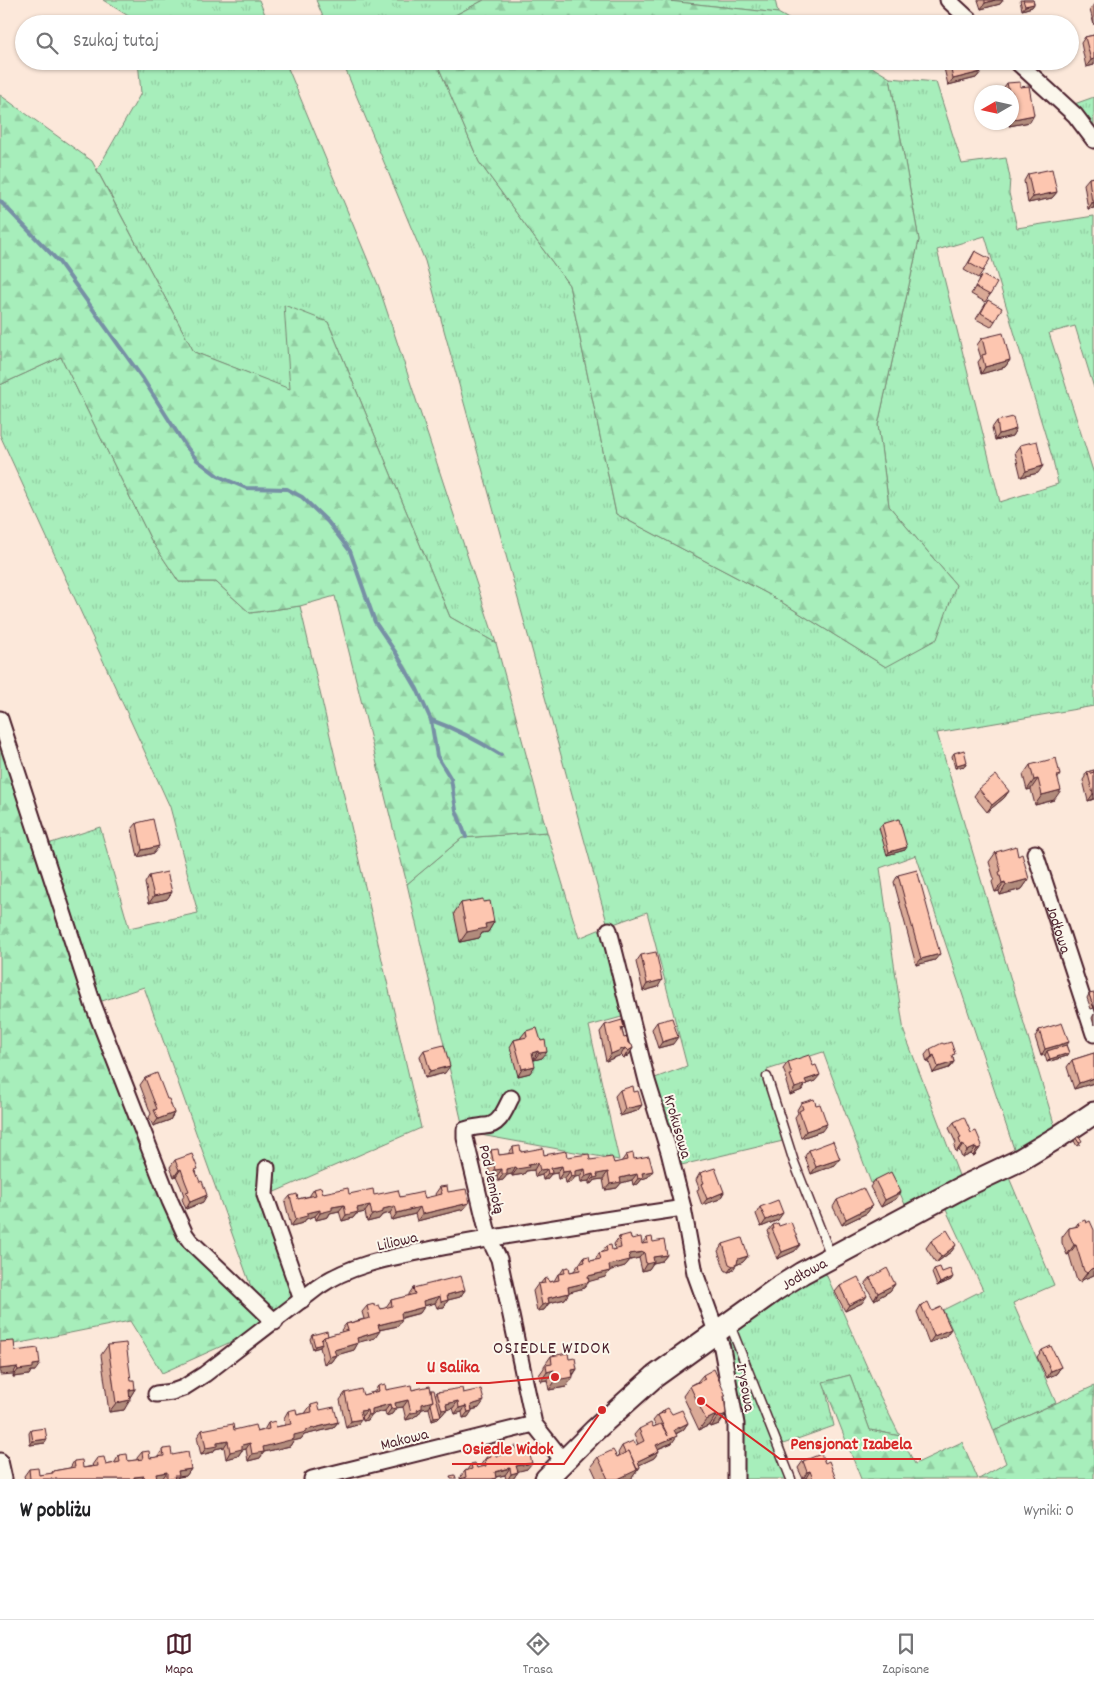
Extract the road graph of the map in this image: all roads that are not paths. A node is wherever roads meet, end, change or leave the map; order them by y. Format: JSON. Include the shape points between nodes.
{"nodes":[{"id":1,"x":948,"y":0,"type":"edge"},
{"id":2,"x":964,"y":15,"type":"edge"},
{"id":3,"x":1026,"y":70,"type":"edge"},
{"id":4,"x":1094,"y":140,"type":"edge"},
{"id":5,"x":0,"y":719,"type":"edge"},
{"id":6,"x":1035,"y":853,"type":"dead end"},
{"id":7,"x":609,"y":930,"type":"dead end"},
{"id":8,"x":1094,"y":1034,"type":"edge"},
{"id":9,"x":767,"y":1076,"type":"dead end"},
{"id":10,"x":512,"y":1098,"type":"dead end"},
{"id":11,"x":1094,"y":1113,"type":"edge"},
{"id":12,"x":267,"y":1168,"type":"dead end"},
{"id":13,"x":683,"y":1208,"type":"junction"},
{"id":14,"x":489,"y":1238,"type":"junction"},
{"id":15,"x":832,"y":1257,"type":"junction"},
{"id":16,"x":302,"y":1300,"type":"junction"},
{"id":17,"x":275,"y":1322,"type":"junction"},
{"id":18,"x":723,"y":1327,"type":"junction"},
{"id":19,"x":156,"y":1394,"type":"dead end"},
{"id":20,"x":534,"y":1424,"type":"junction"},
{"id":21,"x":0,"y":1461,"type":"edge"},
{"id":22,"x":564,"y":1462,"type":"junction"},
{"id":23,"x":4,"y":1479,"type":"edge"},
{"id":24,"x":312,"y":1479,"type":"edge"},
{"id":25,"x":546,"y":1479,"type":"edge"},
{"id":26,"x":736,"y":1479,"type":"edge"},
{"id":27,"x":791,"y":1479,"type":"edge"}],
"edges":[{"from":1,"to":2,"type":"street"},
{"from":3,"to":4,"type":"street","via":[[1075,115]]},
{"from":5,"to":17,"type":"street","via":[[93,1004],[185,1234]]},
{"from":6,"to":8,"type":"street","name":"Jodłowa"},
{"from":7,"to":13,"type":"street","name":"Krokusowa"},
{"from":9,"to":15,"type":"lane","via":[[791,1155]]},
{"from":10,"to":14,"type":"street","name":"Pod Jemiołą","via":[[495,1124],[465,1130]]},
{"from":11,"to":15,"type":"street","name":"Jodłowa","via":[[1025,1157]]},
{"from":12,"to":16,"type":"street","via":[[265,1195]]},
{"from":13,"to":14,"type":"street","name":"Liliowa"},
{"from":13,"to":18,"type":"street","name":"Krokusowa","via":[[695,1273]]},
{"from":14,"to":16,"type":"street","name":"Liliowa","via":[[357,1267],[333,1276]]},
{"from":14,"to":20,"type":"street","via":[[499,1259]]},
{"from":15,"to":18,"type":"street","name":"Jodłowa","via":[[802,1273]]},
{"from":16,"to":17,"type":"street","name":"Liliowa"},
{"from":17,"to":19,"type":"street","name":"Liliowa","via":[[183,1388]]},
{"from":18,"to":22,"type":"street","name":"Jodłowa","via":[[654,1377]]},
{"from":18,"to":26,"type":"street","name":"Irysowa","via":[[736,1424]]},
{"from":18,"to":27,"type":"lane","via":[[733,1330]]},
{"from":20,"to":22,"type":"street"},
{"from":20,"to":24,"type":"street","name":"Makowa"},
{"from":21,"to":23,"type":"street"},
{"from":22,"to":25,"type":"street","name":"Jodłowa"}]}
